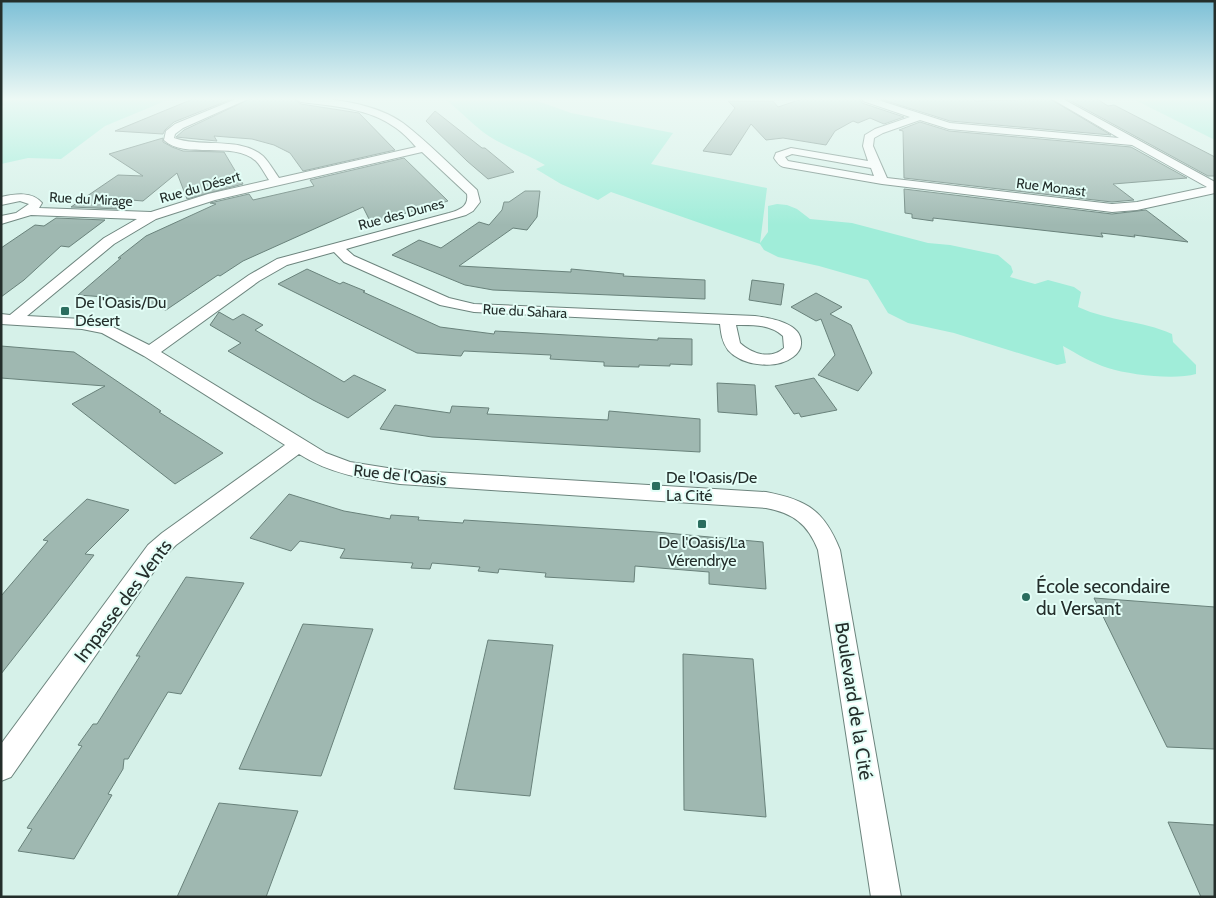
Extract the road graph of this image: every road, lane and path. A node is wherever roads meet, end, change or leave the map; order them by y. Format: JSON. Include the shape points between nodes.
{"nodes":[{"id":1,"x":171,"y":141,"type":"edge"},
{"id":2,"x":417,"y":141,"type":"edge"},
{"id":3,"x":869,"y":141,"type":"edge"},
{"id":4,"x":1119,"y":141,"type":"edge"},
{"id":5,"x":1132,"y":142,"type":"joint"},
{"id":6,"x":424,"y":148,"type":"junction"},
{"id":7,"x":875,"y":165,"type":"junction"},
{"id":8,"x":882,"y":181,"type":"junction"},
{"id":9,"x":276,"y":182,"type":"junction"},
{"id":10,"x":1215,"y":188,"type":"edge"},
{"id":11,"x":1,"y":201,"type":"edge"},
{"id":12,"x":29,"y":211,"type":"junction"},
{"id":13,"x":152,"y":216,"type":"junction"},
{"id":14,"x":1,"y":220,"type":"edge"},
{"id":15,"x":336,"y":247,"type":"junction"},
{"id":16,"x":7,"y":319,"type":"edge"},
{"id":17,"x":728,"y":320,"type":"dead end"},
{"id":18,"x":150,"y":352,"type":"junction"},
{"id":19,"x":297,"y":446,"type":"junction"},
{"id":20,"x":806,"y":512,"type":"joint"},
{"id":21,"x":1,"y":766,"type":"edge"},
{"id":22,"x":886,"y":897,"type":"edge"}],
"edges":[{"from":1,"to":9,"type":"street","via":[[183,146],[249,152],[260,159]]},
{"from":2,"to":6,"type":"street","name":"Rue des Dunes"},
{"from":3,"to":7,"type":"street"},
{"from":4,"to":5,"type":"street"},
{"from":5,"to":10,"type":"street"},
{"from":6,"to":9,"type":"street","name":"Rue du Désert"},
{"from":6,"to":15,"type":"street","name":"Rue des Dunes","via":[[473,193],[475,198],[470,208],[454,216]]},
{"from":7,"to":8,"type":"street"},
{"from":7,"to":8,"type":"street","name":"Rue Monast","via":[[791,151],[778,158],[784,164]]},
{"from":8,"to":10,"type":"street","name":"Rue Monast","via":[[1112,208],[1137,206]]},
{"from":9,"to":13,"type":"street","name":"Rue du Désert"},
{"from":11,"to":12,"type":"street","name":"Rue du Mirage","via":[[30,198],[36,203]]},
{"from":12,"to":13,"type":"street","name":"Rue du Mirage"},
{"from":12,"to":14,"type":"street","name":"Rue du Mirage"},
{"from":13,"to":16,"type":"street","name":"Rue du Désert","via":[[109,241]]},
{"from":15,"to":17,"type":"street","name":"Rue du Sahara","via":[[349,259],[458,306]]},
{"from":15,"to":18,"type":"street","name":"Rue des Dunes","via":[[268,269]]},
{"from":16,"to":18,"type":"street","name":"Rue de l'Oasis","via":[[101,327]]},
{"from":18,"to":19,"type":"street","name":"Rue de l'Oasis"},
{"from":19,"to":20,"type":"street","name":"Rue de l'Oasis","via":[[327,462],[368,474],[766,500],[782,502]]},
{"from":19,"to":21,"type":"street","name":"Impasse des Vents","via":[[156,551]]},
{"from":20,"to":22,"type":"street","name":"Boulevard de la Cité","via":[[818,524],[829,550]]}]}
